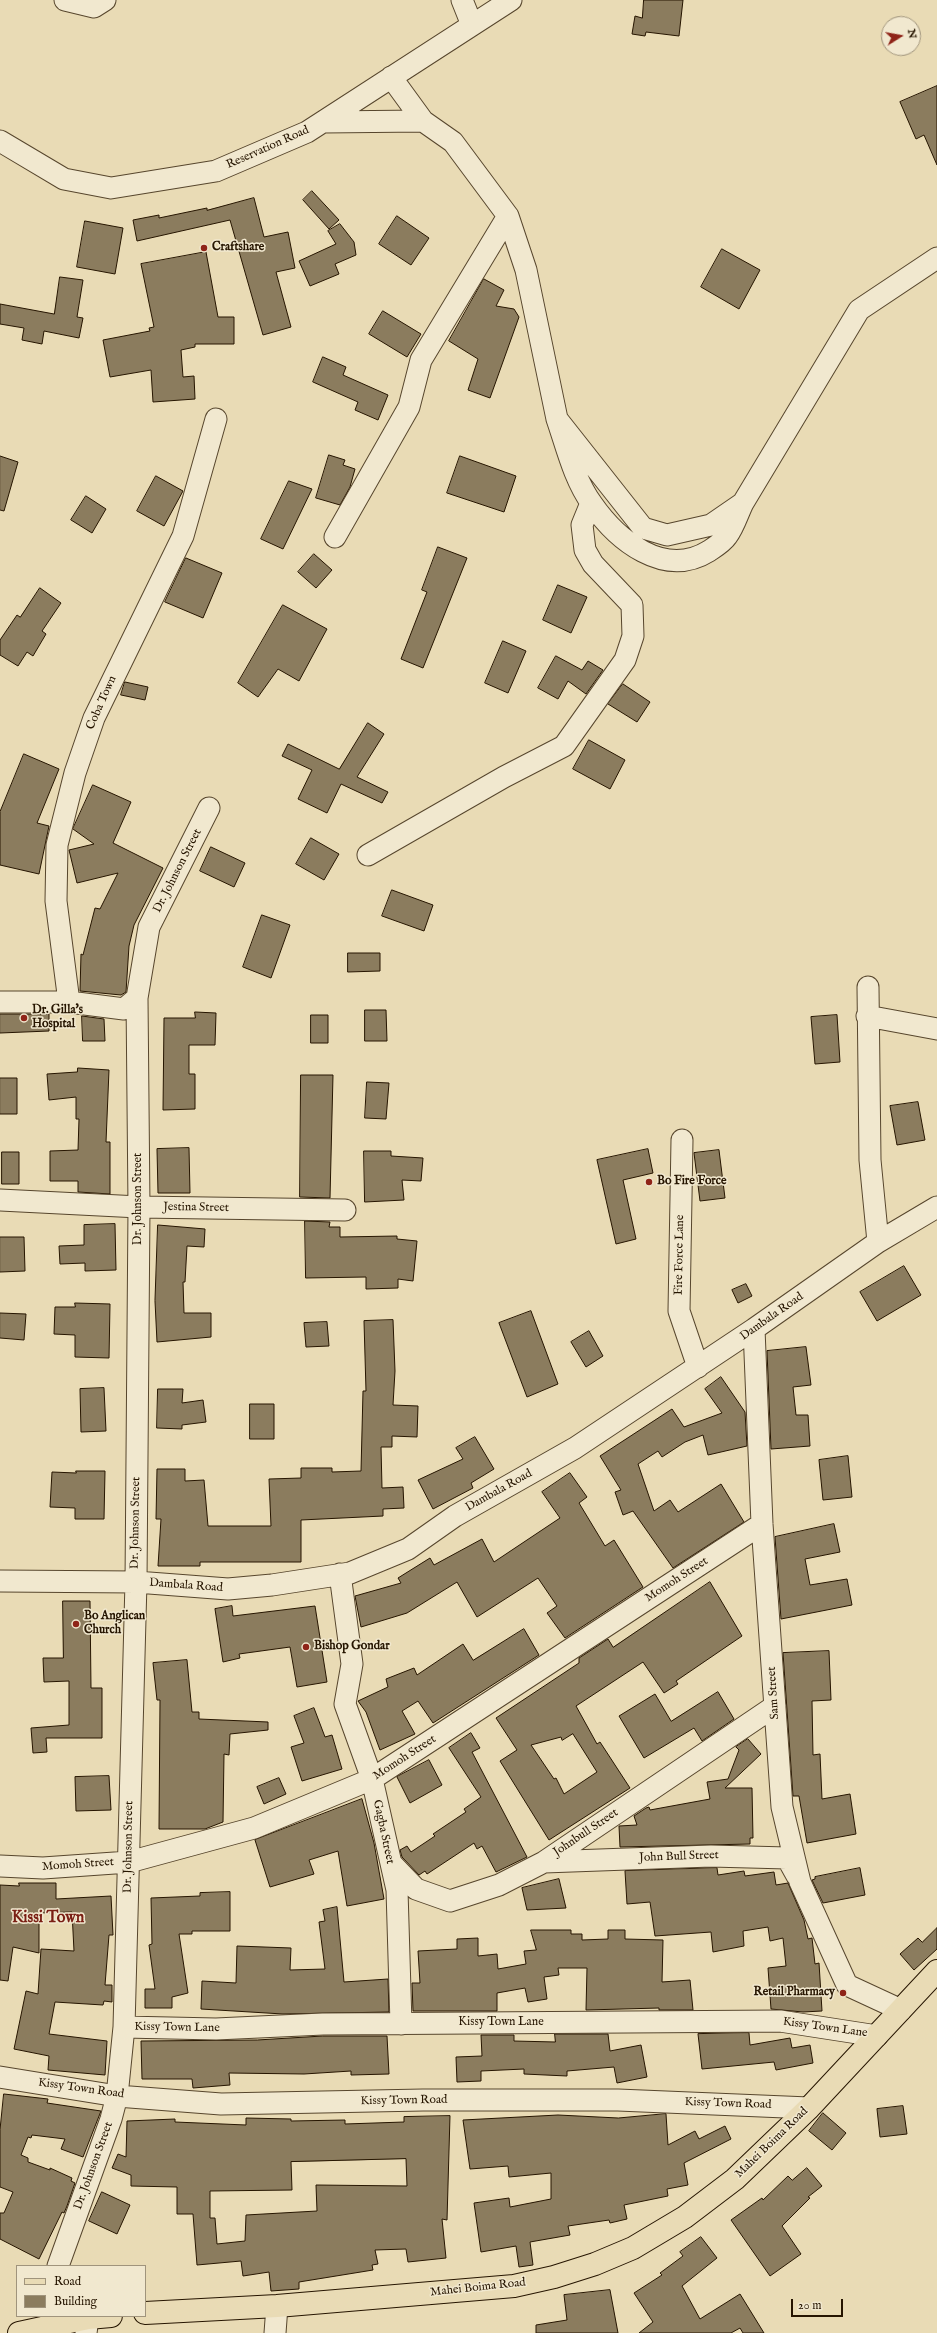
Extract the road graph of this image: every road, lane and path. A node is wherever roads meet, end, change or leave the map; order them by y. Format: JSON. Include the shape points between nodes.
{"nodes":[{"id":1,"x":65,"y":0,"type":"edge"},
{"id":2,"x":105,"y":0,"type":"edge"},
{"id":3,"x":462,"y":0,"type":"edge"},
{"id":4,"x":511,"y":0,"type":"edge"},
{"id":5,"x":472,"y":25,"type":"junction"},
{"id":6,"x":391,"y":77,"type":"junction"},
{"id":7,"x":423,"y":121,"type":"junction"},
{"id":8,"x":323,"y":122,"type":"junction"},
{"id":9,"x":0,"y":141,"type":"edge"},
{"id":10,"x":508,"y":216,"type":"junction"},
{"id":11,"x":937,"y":258,"type":"edge"},
{"id":12,"x":216,"y":418,"type":"dead end"},
{"id":13,"x":557,"y":419,"type":"junction"},
{"id":14,"x":591,"y":503,"type":"junction"},
{"id":15,"x":743,"y":503,"type":"junction"},
{"id":16,"x":336,"y":537,"type":"dead end"},
{"id":17,"x":210,"y":808,"type":"dead end"},
{"id":18,"x":368,"y":855,"type":"dead end"},
{"id":19,"x":868,"y":987,"type":"dead end"},
{"id":20,"x":137,"y":998,"type":"junction"},
{"id":21,"x":0,"y":1002,"type":"edge"},
{"id":22,"x":69,"y":1002,"type":"junction"},
{"id":23,"x":867,"y":1016,"type":"junction"},
{"id":24,"x":937,"y":1029,"type":"edge"},
{"id":25,"x":682,"y":1140,"type":"dead end"},
{"id":26,"x":0,"y":1200,"type":"edge"},
{"id":27,"x":139,"y":1206,"type":"junction"},
{"id":28,"x":937,"y":1207,"type":"edge"},
{"id":29,"x":345,"y":1210,"type":"dead end"},
{"id":30,"x":878,"y":1242,"type":"junction"},
{"id":31,"x":754,"y":1330,"type":"junction"},
{"id":32,"x":698,"y":1367,"type":"junction"},
{"id":33,"x":762,"y":1524,"type":"junction"},
{"id":34,"x":340,"y":1574,"type":"junction"},
{"id":35,"x":0,"y":1581,"type":"edge"},
{"id":36,"x":136,"y":1582,"type":"junction"},
{"id":37,"x":775,"y":1706,"type":"junction"},
{"id":38,"x":372,"y":1779,"type":"junction"},
{"id":39,"x":389,"y":1861,"type":"junction"},
{"id":40,"x":129,"y":1862,"type":"junction"},
{"id":41,"x":544,"y":1862,"type":"junction"},
{"id":42,"x":0,"y":1866,"type":"edge"},
{"id":43,"x":800,"y":1882,"type":"junction"},
{"id":44,"x":937,"y":1971,"type":"edge"},
{"id":45,"x":901,"y":2010,"type":"junction"},
{"id":46,"x":401,"y":2024,"type":"junction"},
{"id":47,"x":124,"y":2027,"type":"junction"},
{"id":48,"x":877,"y":2036,"type":"junction"},
{"id":49,"x":0,"y":2077,"type":"edge"},
{"id":50,"x":117,"y":2096,"type":"junction"},
{"id":51,"x":809,"y":2108,"type":"junction"},
{"id":52,"x":58,"y":2265,"type":"edge"},
{"id":53,"x":277,"y":2306,"type":"junction"},
{"id":54,"x":146,"y":2313,"type":"edge"},
{"id":55,"x":108,"y":2317,"type":"edge"},
{"id":56,"x":87,"y":2325,"type":"edge"},
{"id":57,"x":31,"y":2328,"type":"edge"},
{"id":58,"x":275,"y":2333,"type":"edge"}],
"edges":[{"from":1,"to":2,"type":"street","via":[[94,7]]},
{"from":3,"to":5,"type":"street"},
{"from":4,"to":5,"type":"street","name":"Reservation Road"},
{"from":5,"to":6,"type":"street","name":"Reservation Road"},
{"from":6,"to":7,"type":"street"},
{"from":6,"to":8,"type":"street","name":"Reservation Road"},
{"from":7,"to":8,"type":"street"},
{"from":7,"to":10,"type":"street","via":[[453,142]]},
{"from":8,"to":9,"type":"street","name":"Reservation Road","via":[[307,132],[216,171],[111,188],[64,179]]},
{"from":10,"to":13,"type":"street","via":[[526,270]]},
{"from":10,"to":16,"type":"street","via":[[421,360],[409,407]]},
{"from":11,"to":15,"type":"street","via":[[859,310]]},
{"from":12,"to":22,"type":"street","name":"Coba Town","via":[[183,536],[94,718],[71,787],[57,845],[56,901]]},
{"from":13,"to":14,"type":"street","via":[[577,477]]},
{"from":13,"to":15,"type":"street","via":[[643,528],[667,535],[711,525]]},
{"from":14,"to":15,"type":"street","via":[[616,534],[641,552],[667,560],[697,558],[716,547],[728,536]]},
{"from":14,"to":18,"type":"street","via":[[582,525],[585,550],[593,564],[632,605],[634,636],[625,660],[564,746],[504,777]]},
{"from":17,"to":20,"type":"street","name":"Dr. Johnson Street","via":[[149,927]]},
{"from":19,"to":23,"type":"street"},
{"from":20,"to":22,"type":"street","via":[[124,1009]]},
{"from":20,"to":27,"type":"street","name":"Dr. Johnson Street"},
{"from":21,"to":22,"type":"street"},
{"from":23,"to":24,"type":"street"},
{"from":23,"to":30,"type":"street","via":[[870,1160]]},
{"from":25,"to":32,"type":"street","name":"Fire Force Lane","via":[[679,1311]]},
{"from":26,"to":27,"type":"street","name":"Jestina Street"},
{"from":27,"to":29,"type":"street","name":"Jestina Street"},
{"from":27,"to":36,"type":"street","name":"Dr. Johnson Street"},
{"from":28,"to":30,"type":"street","name":"Dambala Road"},
{"from":30,"to":31,"type":"street","name":"Dambala Road"},
{"from":31,"to":32,"type":"street","name":"Dambala Road"},
{"from":31,"to":33,"type":"street","name":"Sam Street"},
{"from":32,"to":34,"type":"street","name":"Dambala Road","via":[[575,1448],[455,1516],[408,1549],[350,1573]]},
{"from":33,"to":37,"type":"street","name":"Sam Street"},
{"from":33,"to":38,"type":"street","name":"Momoh Street"},
{"from":34,"to":36,"type":"street","name":"Dambala Road","via":[[228,1589]]},
{"from":34,"to":38,"type":"street","name":"Gagba Street","via":[[352,1664],[345,1704]]},
{"from":35,"to":36,"type":"street","name":"Dambala Road"},
{"from":36,"to":40,"type":"street","name":"Dr. Johnson Street"},
{"from":37,"to":41,"type":"street","name":"Johnbull Street"},
{"from":37,"to":43,"type":"street","name":"Sam Street","via":[[782,1807]]},
{"from":38,"to":39,"type":"street","name":"Gagba Street"},
{"from":38,"to":40,"type":"street","name":"Momoh Street","via":[[254,1828]]},
{"from":39,"to":41,"type":"street","name":"Johnbull Street","via":[[416,1889],[450,1901],[499,1885]]},
{"from":39,"to":46,"type":"street","name":"Gagba Street","via":[[397,1890]]},
{"from":40,"to":42,"type":"street","name":"Momoh Street","via":[[43,1868]]},
{"from":40,"to":47,"type":"street","name":"Dr. Johnson Street"},
{"from":41,"to":43,"type":"street","name":"John Bull Street","via":[[711,1856],[787,1858]]},
{"from":43,"to":45,"type":"street","name":"Sam Street","via":[[847,1985]]},
{"from":44,"to":45,"type":"main road","name":"Mahei Boima Road"},
{"from":45,"to":48,"type":"main road","name":"Mahei Boima Road"},
{"from":46,"to":47,"type":"street","name":"Kissy Town Lane","via":[[323,2024],[216,2029]]},
{"from":46,"to":48,"type":"street","name":"Kissy Town Lane","via":[[780,2021]]},
{"from":47,"to":50,"type":"street","name":"Dr. Johnson Street"},
{"from":48,"to":51,"type":"main road","name":"Mahei Boima Road"},
{"from":49,"to":50,"type":"street","name":"Kissy Town Road"},
{"from":50,"to":51,"type":"street","name":"Kissy Town Road","via":[[221,2104],[618,2100]]},
{"from":50,"to":52,"type":"street","name":"Dr. Johnson Street"},
{"from":51,"to":53,"type":"main road","name":"Mahei Boima Road","via":[[736,2179],[685,2217],[633,2248],[595,2264],[514,2286]]},
{"from":53,"to":54,"type":"main road","name":"Mahei Boima Road"},
{"from":53,"to":58,"type":"street"},
{"from":55,"to":56,"type":"main road"},
{"from":56,"to":57,"type":"main road"}]}
